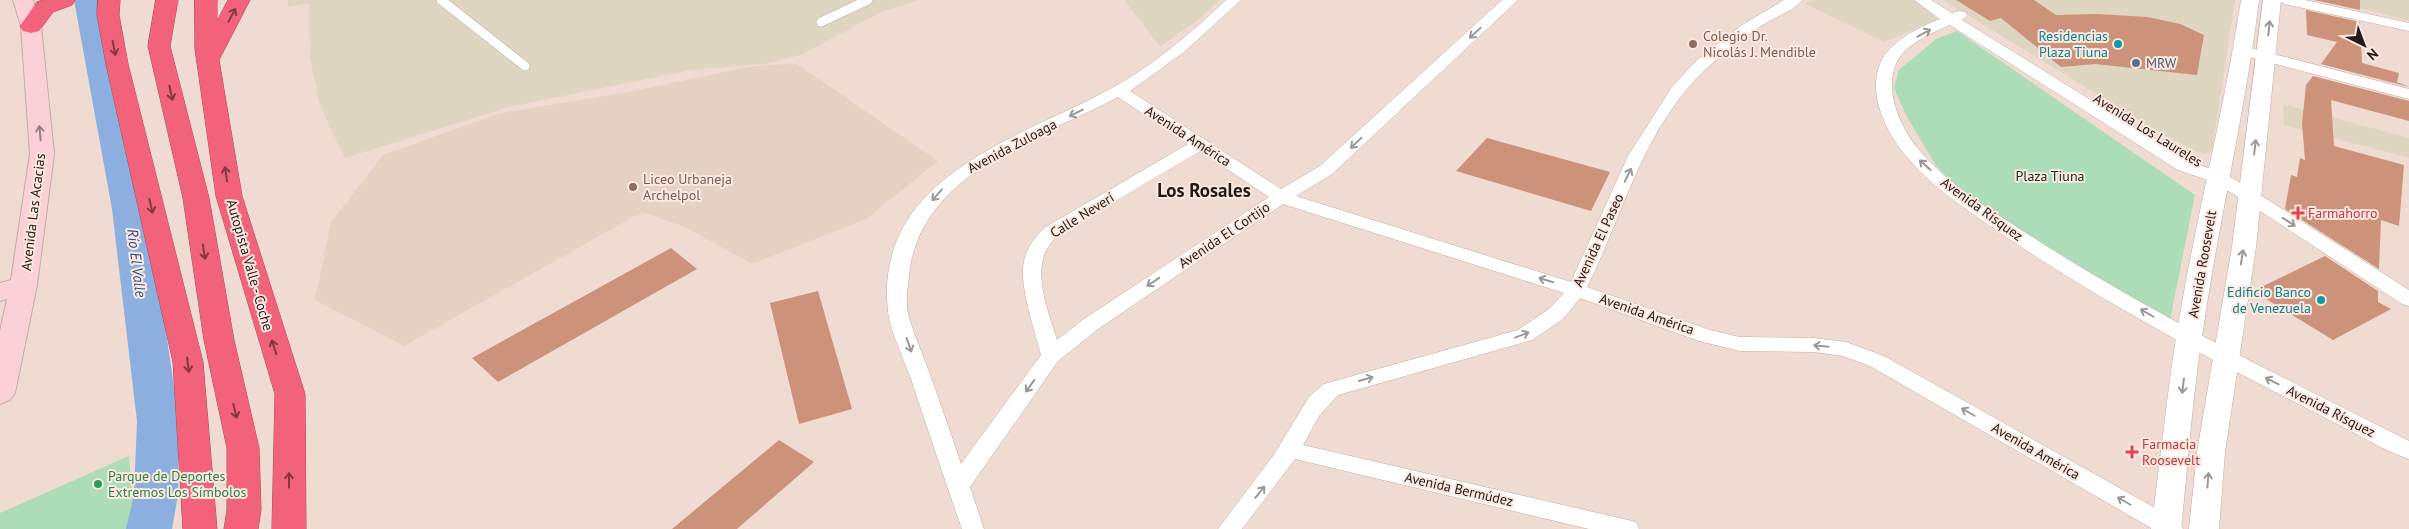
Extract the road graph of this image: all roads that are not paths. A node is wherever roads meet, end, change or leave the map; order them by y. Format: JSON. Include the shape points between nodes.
{"nodes":[{"id":1,"x":24,"y":0,"type":"edge"},
{"id":2,"x":109,"y":0,"type":"edge"},
{"id":3,"x":147,"y":0,"type":"edge"},
{"id":4,"x":167,"y":0,"type":"edge"},
{"id":5,"x":206,"y":0,"type":"edge"},
{"id":6,"x":239,"y":0,"type":"edge"},
{"id":7,"x":440,"y":0,"type":"edge"},
{"id":8,"x":868,"y":0,"type":"edge"},
{"id":9,"x":1234,"y":0,"type":"edge"},
{"id":10,"x":1511,"y":0,"type":"edge"},
{"id":11,"x":1795,"y":0,"type":"edge"},
{"id":12,"x":1921,"y":0,"type":"edge"},
{"id":13,"x":1936,"y":0,"type":"edge"},
{"id":14,"x":2250,"y":0,"type":"edge"},
{"id":15,"x":2272,"y":0,"type":"edge"},
{"id":16,"x":2285,"y":0,"type":"edge"},
{"id":17,"x":60,"y":1,"type":"edge"},
{"id":18,"x":1956,"y":17,"type":"junction"},
{"id":19,"x":821,"y":22,"type":"dead end"},
{"id":20,"x":31,"y":26,"type":"junction"},
{"id":21,"x":2409,"y":27,"type":"edge"},
{"id":22,"x":159,"y":46,"type":"junction"},
{"id":23,"x":2243,"y":50,"type":"junction"},
{"id":24,"x":2266,"y":56,"type":"junction"},
{"id":25,"x":208,"y":60,"type":"junction"},
{"id":26,"x":525,"y":66,"type":"dead end"},
{"id":27,"x":1119,"y":91,"type":"junction"},
{"id":28,"x":2409,"y":94,"type":"edge"},
{"id":29,"x":1200,"y":144,"type":"junction"},
{"id":30,"x":2217,"y":176,"type":"junction"},
{"id":31,"x":2248,"y":195,"type":"junction"},
{"id":32,"x":1281,"y":197,"type":"junction"},
{"id":33,"x":12,"y":288,"type":"edge"},
{"id":34,"x":1576,"y":290,"type":"junction"},
{"id":35,"x":2409,"y":299,"type":"edge"},
{"id":36,"x":2189,"y":338,"type":"junction"},
{"id":37,"x":1051,"y":356,"type":"junction"},
{"id":38,"x":2226,"y":357,"type":"junction"},
{"id":39,"x":0,"y":393,"type":"edge"},
{"id":40,"x":1290,"y":450,"type":"junction"},
{"id":41,"x":2409,"y":451,"type":"edge"},
{"id":42,"x":957,"y":487,"type":"junction"},
{"id":43,"x":2168,"y":528,"type":"edge"},
{"id":44,"x":200,"y":529,"type":"edge"},
{"id":45,"x":241,"y":529,"type":"edge"},
{"id":46,"x":289,"y":529,"type":"edge"},
{"id":47,"x":973,"y":529,"type":"edge"},
{"id":48,"x":1229,"y":529,"type":"edge"},
{"id":49,"x":1628,"y":529,"type":"edge"},
{"id":50,"x":2204,"y":529,"type":"edge"}],
"edges":[{"from":1,"to":20,"type":"main road","name":"Avenida Las Acacias"},
{"from":2,"to":44,"type":"highway","one_way":true,"via":[[108,15],[117,64],[188,362]]},
{"from":3,"to":22,"type":"highway","via":[[150,32]]},
{"from":4,"to":22,"type":"highway"},
{"from":5,"to":25,"type":"highway","name":"Autopista Valle - Coche"},
{"from":25,"to":6,"type":"highway","one_way":true},
{"from":7,"to":26,"type":"lane"},
{"from":8,"to":19,"type":"lane"},
{"from":9,"to":27,"type":"street","name":"Avenida Zuloaga","via":[[1192,40]]},
{"from":10,"to":32,"type":"street","name":"Avenida El Cortijo","one_way":true,"via":[[1326,170]]},
{"from":34,"to":11,"type":"street","name":"Avenida El Paseo","one_way":true,"via":[[1634,164],[1677,91],[1736,37]]},
{"from":12,"to":18,"type":"street","name":"Avenida Los Laureles"},
{"from":13,"to":18,"type":"street","name":"Avenida Los Laureles"},
{"from":14,"to":23,"type":"street","name":"Avenida Roosevelt"},
{"from":24,"to":15,"type":"street","one_way":true},
{"from":16,"to":21,"type":"street"},
{"from":17,"to":20,"type":"highway","via":[[45,7]]},
{"from":18,"to":30,"type":"street","name":"Avenida Los Laureles","via":[[2184,166]]},
{"from":36,"to":18,"type":"street","name":"Avenida Rísquez","one_way":true,"via":[[2048,255],[1960,196],[1914,156],[1894,124],[1884,91],[1888,63],[1904,44]]},
{"from":33,"to":20,"type":"main road","name":"Avenida Las Acacias","one_way":true,"via":[[42,154]]},
{"from":22,"to":45,"type":"highway","one_way":true,"via":[[196,198],[219,340],[243,448],[244,510]]},
{"from":23,"to":24,"type":"street"},
{"from":23,"to":30,"type":"street","name":"Avenida Roosevelt"},
{"from":24,"to":28,"type":"street"},
{"from":31,"to":24,"type":"street","one_way":true},
{"from":46,"to":25,"type":"highway","name":"Autopista Valle - Coche","one_way":true,"via":[[290,394],[229,196]]},
{"from":27,"to":29,"type":"street","name":"Avenida América"},
{"from":27,"to":42,"type":"street","name":"Avenida Zuloaga","one_way":true,"via":[[984,158],[949,183],[920,214],[906,244],[898,278],[898,312]]},
{"from":29,"to":32,"type":"street","name":"Avenida América"},
{"from":29,"to":37,"type":"street","name":"Calle Neverí","via":[[1050,232],[1038,246],[1032,262],[1033,278]]},
{"from":30,"to":31,"type":"street","name":"Avenida Los Laureles"},
{"from":30,"to":36,"type":"street","name":"Avenida Roosevelt"},
{"from":31,"to":35,"type":"street","one_way":true},
{"from":38,"to":31,"type":"street","one_way":true,"via":[[2244,247]]},
{"from":34,"to":32,"type":"street","name":"Avenida América","one_way":true},
{"from":32,"to":37,"type":"street","name":"Avenida El Cortijo","one_way":true,"via":[[1090,324]]},
{"from":33,"to":39,"type":"main road","name":"Avenida Las Acacias"},
{"from":40,"to":34,"type":"street","name":"Avenida El Paseo","one_way":true,"via":[[1312,407],[1331,389],[1525,335],[1550,319]]},
{"from":43,"to":34,"type":"street","name":"Avenida América","one_way":true,"via":[[1878,361],[1846,349],[1830,347],[1740,344],[1706,336]]},
{"from":36,"to":38,"type":"street","name":"Avenida Rísquez"},
{"from":36,"to":43,"type":"street","name":"Avenida Roosevelt","one_way":true},
{"from":37,"to":42,"type":"street","name":"Avenida El Cortijo","one_way":true},
{"from":41,"to":38,"type":"street","name":"Avenida Rísquez","one_way":true},
{"from":50,"to":38,"type":"street","one_way":true,"via":[[2211,452]]},
{"from":48,"to":40,"type":"street","name":"Avenida El Paseo","one_way":true},
{"from":40,"to":49,"type":"street","name":"Avenida Bermúdez"},
{"from":42,"to":47,"type":"street","name":"Avenida Zuloaga"}]}
